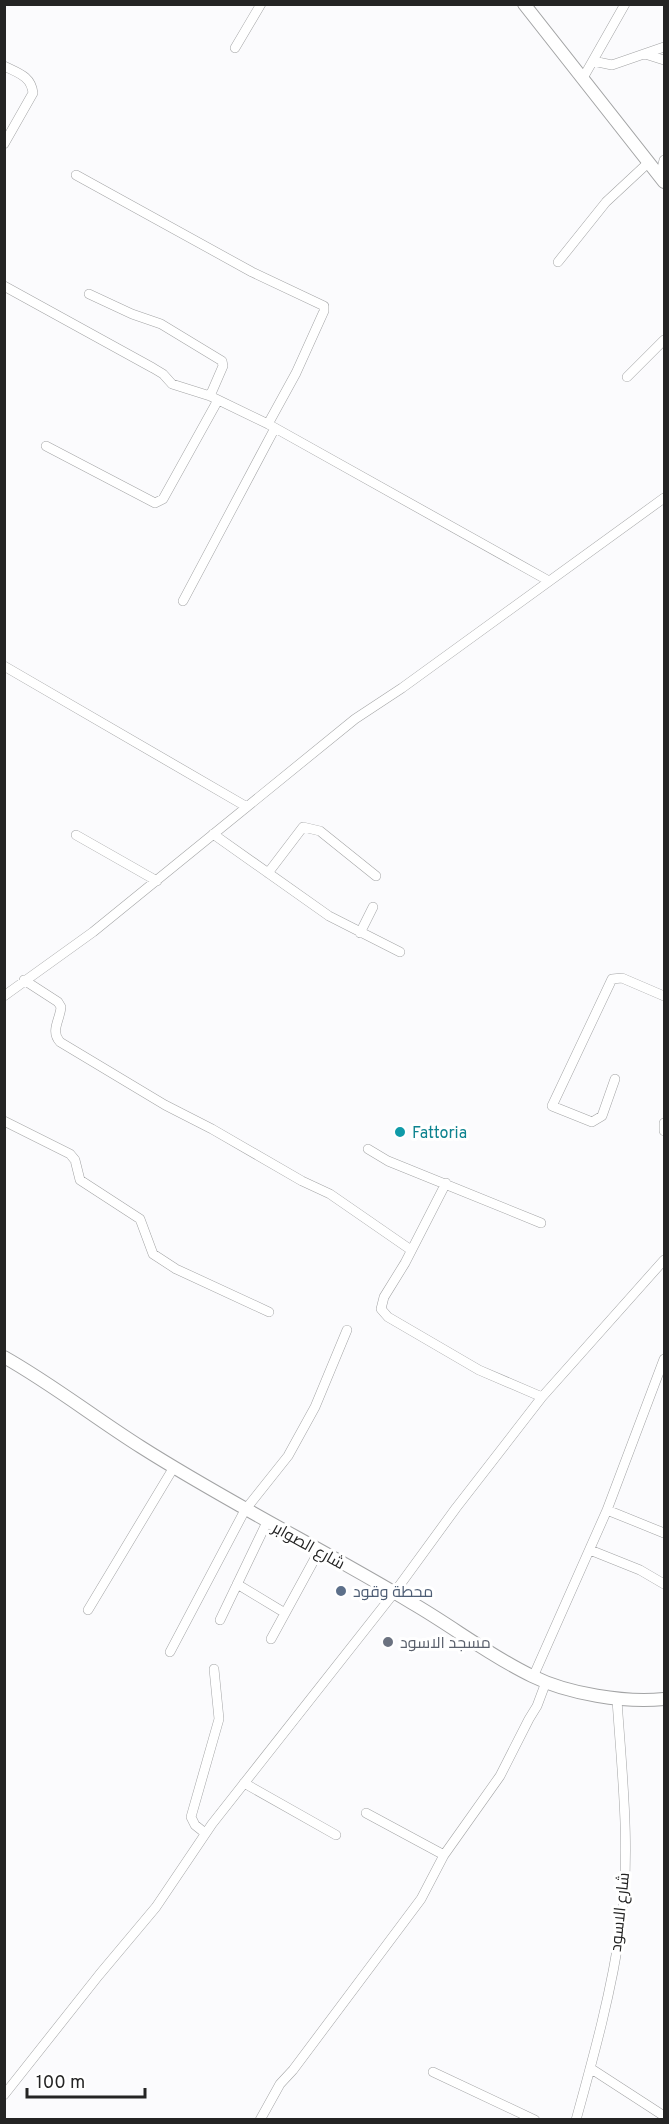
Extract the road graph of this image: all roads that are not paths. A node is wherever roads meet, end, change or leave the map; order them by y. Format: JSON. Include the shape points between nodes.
{"nodes":[{"id":1,"x":261,"y":4,"type":"edge"},
{"id":2,"x":524,"y":4,"type":"edge"},
{"id":3,"x":625,"y":4,"type":"edge"},
{"id":4,"x":664,"y":47,"type":"edge"},
{"id":5,"x":235,"y":48,"type":"dead end"},
{"id":6,"x":645,"y":54,"type":"junction"},
{"id":7,"x":664,"y":60,"type":"edge"},
{"id":8,"x":593,"y":61,"type":"junction"},
{"id":9,"x":4,"y":66,"type":"edge"},
{"id":10,"x":583,"y":78,"type":"junction"},
{"id":11,"x":4,"y":144,"type":"edge"},
{"id":12,"x":664,"y":160,"type":"edge"},
{"id":13,"x":649,"y":162,"type":"junction"},
{"id":14,"x":76,"y":175,"type":"dead end"},
{"id":15,"x":662,"y":179,"type":"edge"},
{"id":16,"x":558,"y":261,"type":"dead end"},
{"id":17,"x":4,"y":286,"type":"edge"},
{"id":18,"x":89,"y":294,"type":"dead end"},
{"id":19,"x":664,"y":340,"type":"edge"},
{"id":20,"x":627,"y":377,"type":"dead end"},
{"id":21,"x":214,"y":398,"type":"junction"},
{"id":22,"x":271,"y":426,"type":"junction"},
{"id":23,"x":46,"y":446,"type":"dead end"},
{"id":24,"x":664,"y":498,"type":"edge"},
{"id":25,"x":549,"y":581,"type":"junction"},
{"id":26,"x":183,"y":601,"type":"dead end"},
{"id":27,"x":4,"y":666,"type":"edge"},
{"id":28,"x":247,"y":807,"type":"junction"},
{"id":29,"x":213,"y":834,"type":"junction"},
{"id":30,"x":76,"y":835,"type":"dead end"},
{"id":31,"x":268,"y":873,"type":"junction"},
{"id":32,"x":376,"y":876,"type":"dead end"},
{"id":33,"x":157,"y":881,"type":"junction"},
{"id":34,"x":373,"y":907,"type":"dead end"},
{"id":35,"x":360,"y":933,"type":"junction"},
{"id":36,"x":400,"y":951,"type":"dead end"},
{"id":37,"x":24,"y":980,"type":"junction"},
{"id":38,"x":4,"y":983,"type":"edge"},
{"id":39,"x":14,"y":988,"type":"junction"},
{"id":40,"x":4,"y":996,"type":"edge"},
{"id":41,"x":664,"y":996,"type":"edge"},
{"id":42,"x":615,"y":1079,"type":"dead end"},
{"id":43,"x":4,"y":1121,"type":"edge"},
{"id":44,"x":664,"y":1124,"type":"edge"},
{"id":45,"x":664,"y":1131,"type":"edge"},
{"id":46,"x":368,"y":1149,"type":"dead end"},
{"id":47,"x":446,"y":1183,"type":"junction"},
{"id":48,"x":541,"y":1223,"type":"dead end"},
{"id":49,"x":411,"y":1250,"type":"junction"},
{"id":50,"x":664,"y":1260,"type":"edge"},
{"id":51,"x":269,"y":1312,"type":"dead end"},
{"id":52,"x":347,"y":1330,"type":"dead end"},
{"id":53,"x":4,"y":1357,"type":"edge"},
{"id":54,"x":664,"y":1359,"type":"edge"},
{"id":55,"x":542,"y":1397,"type":"junction"},
{"id":56,"x":174,"y":1467,"type":"junction"},
{"id":57,"x":245,"y":1510,"type":"junction"},
{"id":58,"x":607,"y":1510,"type":"junction"},
{"id":59,"x":267,"y":1522,"type":"junction"},
{"id":60,"x":664,"y":1533,"type":"edge"},
{"id":61,"x":590,"y":1550,"type":"junction"},
{"id":62,"x":319,"y":1551,"type":"junction"},
{"id":63,"x":237,"y":1584,"type":"junction"},
{"id":64,"x":664,"y":1584,"type":"edge"},
{"id":65,"x":394,"y":1593,"type":"junction"},
{"id":66,"x":88,"y":1610,"type":"dead end"},
{"id":67,"x":285,"y":1613,"type":"junction"},
{"id":68,"x":220,"y":1620,"type":"dead end"},
{"id":69,"x":272,"y":1639,"type":"dead end"},
{"id":70,"x":170,"y":1652,"type":"dead end"},
{"id":71,"x":214,"y":1669,"type":"dead end"},
{"id":72,"x":533,"y":1677,"type":"junction"},
{"id":73,"x":546,"y":1682,"type":"junction"},
{"id":74,"x":617,"y":1700,"type":"junction"},
{"id":75,"x":658,"y":1700,"type":"edge"},
{"id":76,"x":664,"y":1705,"type":"edge"},
{"id":77,"x":244,"y":1783,"type":"junction"},
{"id":78,"x":366,"y":1814,"type":"dead end"},
{"id":79,"x":205,"y":1833,"type":"junction"},
{"id":80,"x":336,"y":1835,"type":"dead end"},
{"id":81,"x":444,"y":1855,"type":"junction"},
{"id":82,"x":590,"y":2068,"type":"junction"},
{"id":83,"x":433,"y":2072,"type":"dead end"},
{"id":84,"x":4,"y":2095,"type":"edge"},
{"id":85,"x":664,"y":2116,"type":"edge"},
{"id":86,"x":260,"y":2120,"type":"edge"},
{"id":87,"x":535,"y":2120,"type":"edge"},
{"id":88,"x":576,"y":2120,"type":"edge"}],
"edges":[{"from":1,"to":5,"type":"street"},
{"from":2,"to":10,"type":"street"},
{"from":3,"to":8,"type":"street"},
{"from":4,"to":6,"type":"street"},
{"from":6,"to":7,"type":"street"},
{"from":6,"to":8,"type":"street","via":[[612,64]]},
{"from":8,"to":10,"type":"street"},
{"from":9,"to":11,"type":"street","via":[[28,78],[33,93]]},
{"from":10,"to":13,"type":"street"},
{"from":12,"to":15,"type":"street"},
{"from":13,"to":15,"type":"street"},
{"from":13,"to":16,"type":"street","via":[[606,202]]},
{"from":14,"to":22,"type":"street","via":[[224,257],[324,306]]},
{"from":17,"to":21,"type":"street","via":[[153,368],[172,384]]},
{"from":18,"to":21,"type":"street","via":[[162,324],[222,362]]},
{"from":19,"to":20,"type":"street"},
{"from":21,"to":22,"type":"street"},
{"from":21,"to":23,"type":"street","via":[[163,498],[155,503]]},
{"from":22,"to":25,"type":"street"},
{"from":22,"to":26,"type":"street"},
{"from":24,"to":25,"type":"street"},
{"from":25,"to":28,"type":"street","via":[[355,719]]},
{"from":27,"to":28,"type":"street"},
{"from":28,"to":29,"type":"street"},
{"from":29,"to":31,"type":"street"},
{"from":29,"to":33,"type":"street"},
{"from":30,"to":33,"type":"street"},
{"from":31,"to":32,"type":"street","via":[[303,827],[320,831]]},
{"from":31,"to":35,"type":"street"},
{"from":33,"to":37,"type":"street"},
{"from":34,"to":35,"type":"street"},
{"from":35,"to":36,"type":"street"},
{"from":37,"to":39,"type":"street"},
{"from":37,"to":49,"type":"street","via":[[61,1007],[55,1031],[60,1042],[165,1105],[330,1194]]},
{"from":38,"to":39,"type":"street"},
{"from":39,"to":40,"type":"street"},
{"from":41,"to":42,"type":"street","via":[[622,978],[612,979],[552,1106],[592,1122],[602,1116]]},
{"from":43,"to":51,"type":"street","via":[[70,1154],[80,1179],[140,1219],[153,1254],[176,1269]]},
{"from":44,"to":45,"type":"street"},
{"from":46,"to":47,"type":"street","via":[[388,1161]]},
{"from":47,"to":48,"type":"street"},
{"from":47,"to":49,"type":"street"},
{"from":49,"to":55,"type":"street","via":[[384,1297],[384,1313],[479,1370]]},
{"from":50,"to":55,"type":"street"},
{"from":52,"to":57,"type":"street","via":[[315,1407],[288,1456]]},
{"from":53,"to":56,"type":"street","name":"شارع الصوابر"},
{"from":54,"to":58,"type":"street"},
{"from":55,"to":65,"type":"street"},
{"from":56,"to":57,"type":"street","name":"شارع الصوابر"},
{"from":56,"to":66,"type":"street"},
{"from":57,"to":59,"type":"street","name":"شارع الصوابر"},
{"from":57,"to":70,"type":"street"},
{"from":58,"to":60,"type":"street"},
{"from":58,"to":61,"type":"street"},
{"from":59,"to":62,"type":"street","name":"شارع الصوابر"},
{"from":59,"to":63,"type":"street"},
{"from":61,"to":64,"type":"street"},
{"from":61,"to":72,"type":"street"},
{"from":62,"to":65,"type":"street","name":"شارع الصوابر"},
{"from":62,"to":67,"type":"street"},
{"from":63,"to":67,"type":"street"},
{"from":63,"to":68,"type":"street"},
{"from":65,"to":72,"type":"street","name":"شارع الصوابر"},
{"from":65,"to":77,"type":"street"},
{"from":67,"to":69,"type":"street"},
{"from":71,"to":79,"type":"street","via":[[219,1719],[191,1817]]},
{"from":72,"to":73,"type":"street","name":"شارع الصوابر"},
{"from":73,"to":74,"type":"street","name":"شارع الصوابر"},
{"from":73,"to":81,"type":"street","via":[[500,1776]]},
{"from":74,"to":75,"type":"street","name":"شارع الصوابر"},
{"from":74,"to":82,"type":"street","name":"شارع الاسود","via":[[624,1798],[624,1895],[612,1975]]},
{"from":75,"to":76,"type":"street"},
{"from":77,"to":79,"type":"street"},
{"from":77,"to":80,"type":"street"},
{"from":78,"to":81,"type":"street"},
{"from":79,"to":84,"type":"street","via":[[156,1907]]},
{"from":81,"to":86,"type":"street","via":[[421,1899],[280,2084]]},
{"from":82,"to":85,"type":"street"},
{"from":82,"to":88,"type":"street","name":"شارع الاسود"},
{"from":83,"to":87,"type":"street"}]}
